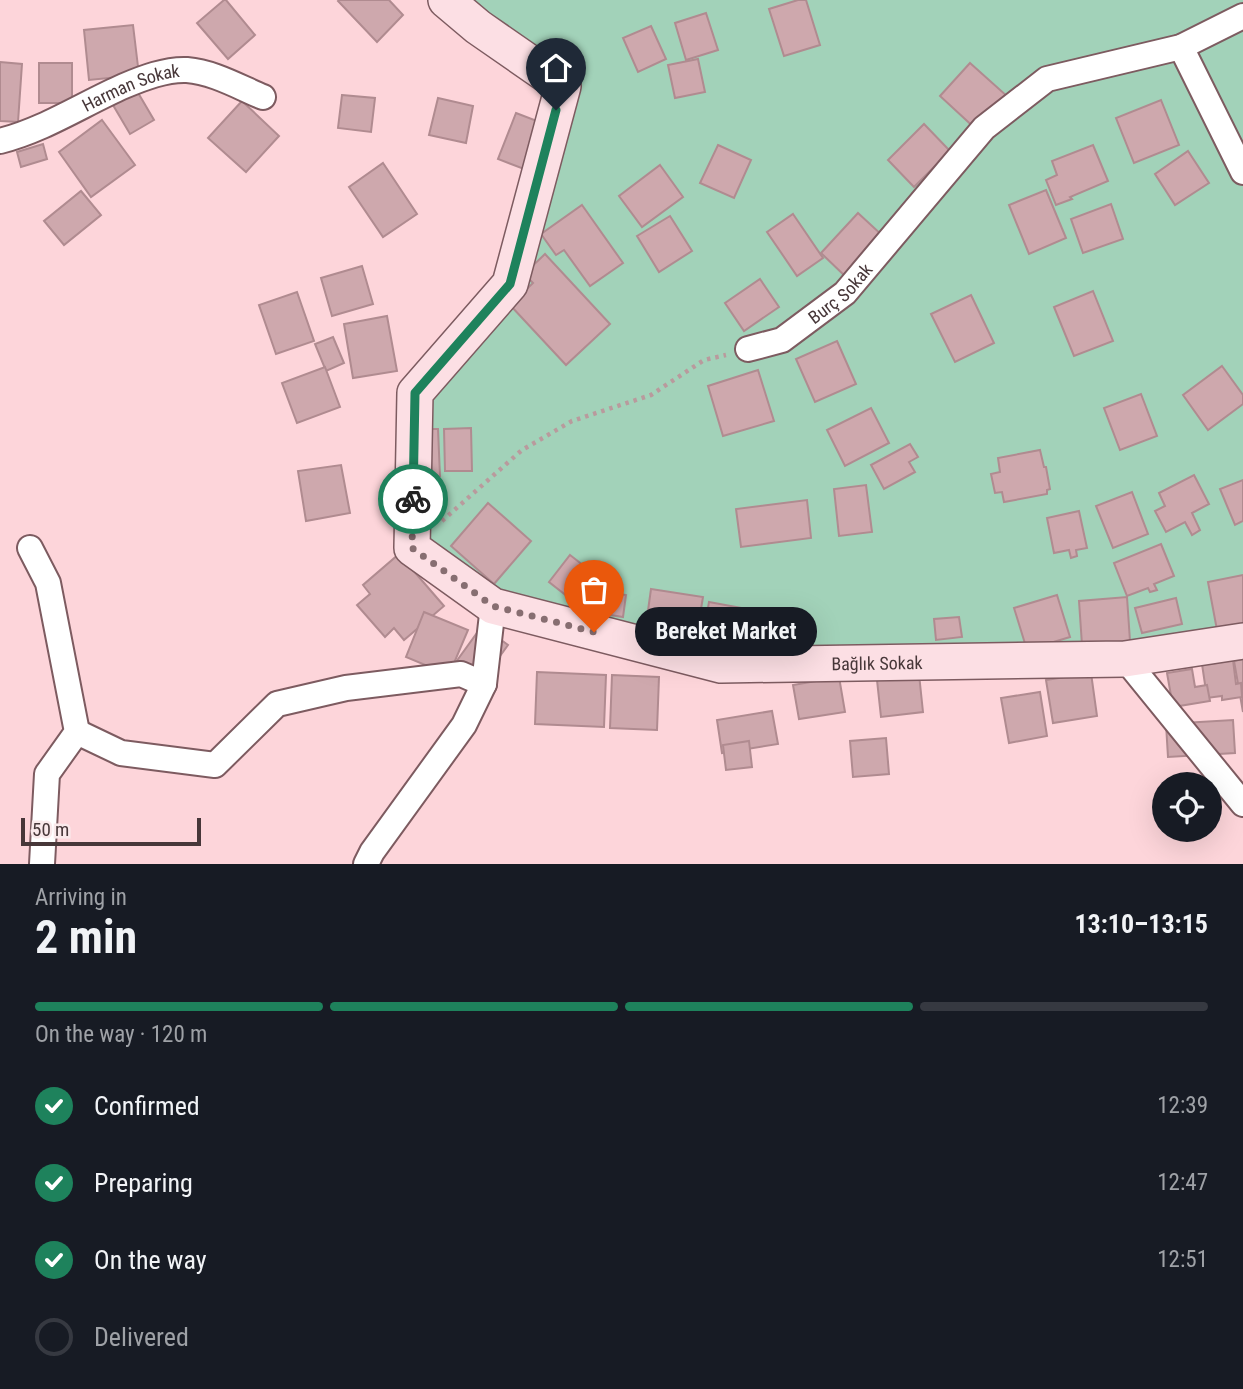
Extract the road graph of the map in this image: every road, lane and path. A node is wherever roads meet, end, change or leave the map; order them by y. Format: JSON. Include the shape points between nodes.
{"nodes":[{"id":1,"x":446,"y":0,"type":"edge"},
{"id":2,"x":1243,"y":16,"type":"edge"},
{"id":3,"x":1181,"y":47,"type":"junction"},
{"id":4,"x":263,"y":97,"type":"dead end"},
{"id":5,"x":0,"y":141,"type":"edge"},
{"id":6,"x":1243,"y":172,"type":"edge"},
{"id":7,"x":748,"y":349,"type":"joint"},
{"id":8,"x":30,"y":548,"type":"dead end"},
{"id":9,"x":412,"y":548,"type":"junction"},
{"id":10,"x":493,"y":606,"type":"junction"},
{"id":11,"x":1243,"y":641,"type":"edge"},
{"id":12,"x":1125,"y":659,"type":"junction"},
{"id":13,"x":484,"y":684,"type":"junction"},
{"id":14,"x":77,"y":732,"type":"junction"},
{"id":15,"x":1243,"y":804,"type":"edge"},
{"id":16,"x":42,"y":864,"type":"edge"},
{"id":17,"x":366,"y":864,"type":"edge"}],
"edges":[{"from":1,"to":9,"type":"street","via":[[563,86],[510,284],[415,393]]},
{"from":2,"to":3,"type":"street","name":"Burç Sokak"},
{"from":3,"to":6,"type":"street"},
{"from":3,"to":7,"type":"street","name":"Burç Sokak","via":[[1047,79],[984,128],[845,293],[782,340]]},
{"from":4,"to":5,"type":"street","name":"Harman Sokak","via":[[205,74],[186,70],[163,73]]},
{"from":7,"to":9,"type":"path","via":[[704,360],[651,395],[572,421],[522,450]]},
{"from":8,"to":14,"type":"street","via":[[48,583]]},
{"from":9,"to":10,"type":"street","name":"Bağlık Sokak"},
{"from":10,"to":12,"type":"street","name":"Bağlık Sokak","via":[[721,665]]},
{"from":10,"to":13,"type":"street"},
{"from":11,"to":12,"type":"street","name":"Bağlık Sokak"},
{"from":12,"to":15,"type":"street"},
{"from":13,"to":14,"type":"street","via":[[461,674],[346,688],[277,704],[215,765],[121,753]]},
{"from":13,"to":17,"type":"street","via":[[464,725]]},
{"from":14,"to":16,"type":"street","via":[[47,774]]}]}
